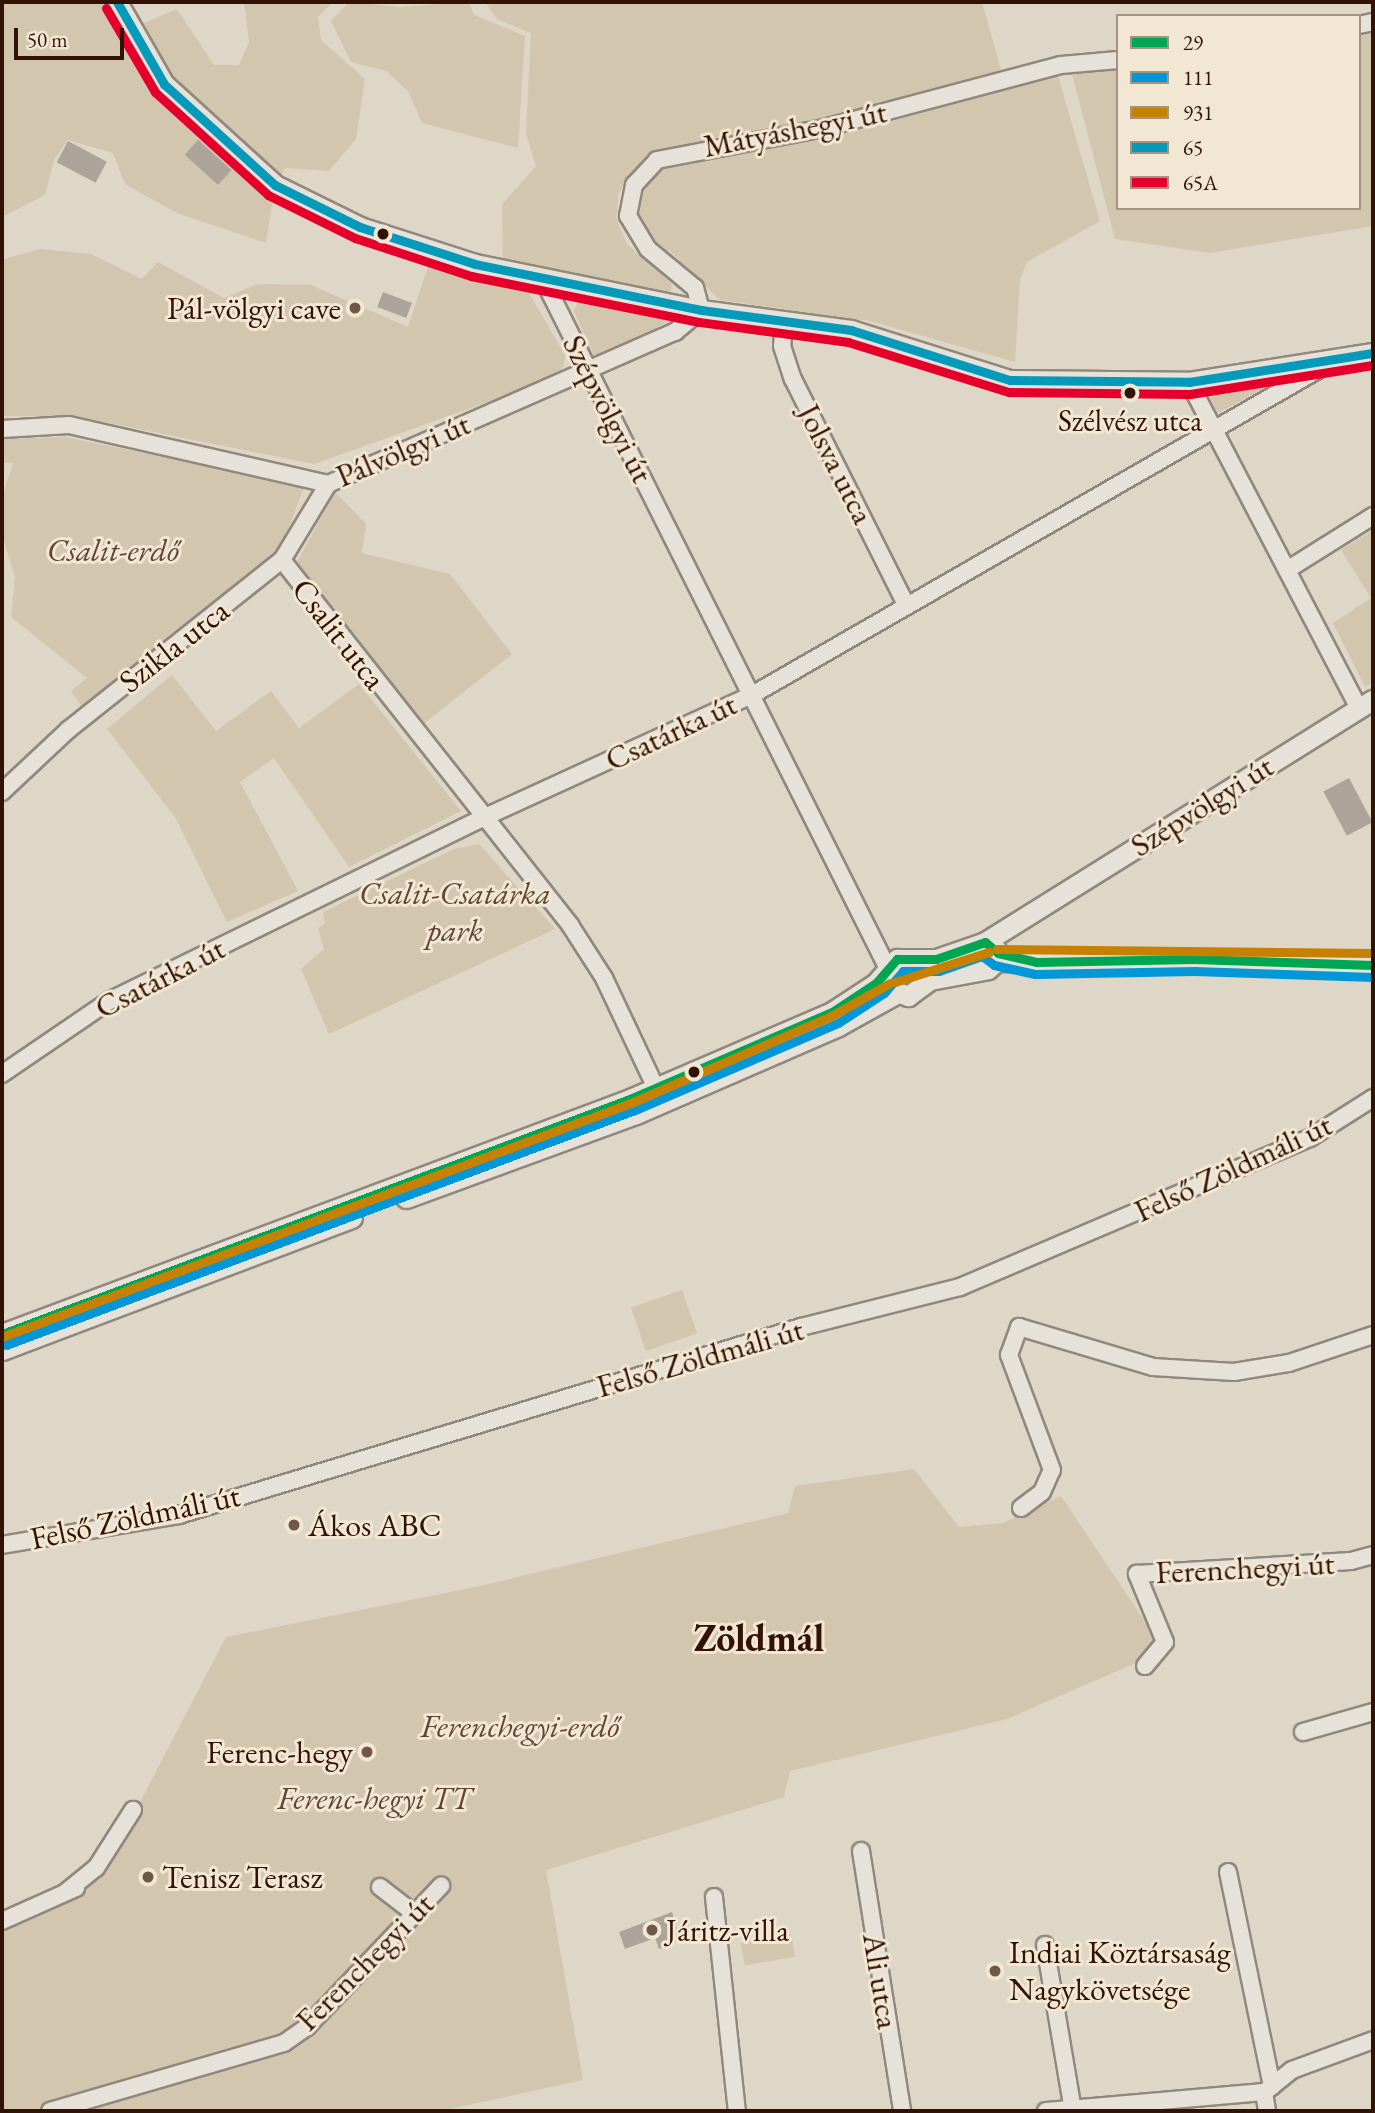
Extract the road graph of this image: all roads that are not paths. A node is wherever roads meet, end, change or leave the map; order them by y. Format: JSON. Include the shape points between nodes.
{"nodes":[{"id":1,"x":117,"y":2,"type":"edge"},
{"id":2,"x":1116,"y":60,"type":"edge"},
{"id":3,"x":543,"y":279,"type":"junction"},
{"id":4,"x":701,"y":310,"type":"junction"},
{"id":5,"x":784,"y":320,"type":"junction"},
{"id":6,"x":1373,"y":353,"type":"edge"},
{"id":7,"x":1328,"y":364,"type":"junction"},
{"id":8,"x":589,"y":371,"type":"junction"},
{"id":9,"x":1189,"y":382,"type":"junction"},
{"id":10,"x":2,"y":429,"type":"edge"},
{"id":11,"x":1216,"y":430,"type":"junction"},
{"id":12,"x":328,"y":484,"type":"junction"},
{"id":13,"x":1373,"y":516,"type":"edge"},
{"id":14,"x":282,"y":560,"type":"junction"},
{"id":15,"x":1287,"y":570,"type":"junction"},
{"id":16,"x":905,"y":603,"type":"junction"},
{"id":17,"x":752,"y":695,"type":"junction"},
{"id":18,"x":1366,"y":704,"type":"edge"},
{"id":19,"x":2,"y":792,"type":"edge"},
{"id":20,"x":483,"y":818,"type":"junction"},
{"id":21,"x":994,"y":951,"type":"junction"},
{"id":22,"x":1373,"y":965,"type":"edge"},
{"id":23,"x":892,"y":966,"type":"junction"},
{"id":24,"x":896,"y":994,"type":"junction"},
{"id":25,"x":2,"y":1074,"type":"edge"},
{"id":26,"x":659,"y":1095,"type":"junction"},
{"id":27,"x":1373,"y":1098,"type":"edge"},
{"id":28,"x":2,"y":1334,"type":"edge"},
{"id":29,"x":1373,"y":1335,"type":"edge"},
{"id":30,"x":2,"y":1350,"type":"edge"},
{"id":31,"x":1021,"y":1508,"type":"dead end"},
{"id":32,"x":2,"y":1545,"type":"edge"},
{"id":33,"x":1373,"y":1555,"type":"edge"},
{"id":34,"x":1145,"y":1666,"type":"dead end"},
{"id":35,"x":1373,"y":1712,"type":"edge"},
{"id":36,"x":1303,"y":1732,"type":"dead end"},
{"id":37,"x":133,"y":1810,"type":"dead end"},
{"id":38,"x":861,"y":1851,"type":"dead end"},
{"id":39,"x":1227,"y":1872,"type":"dead end"},
{"id":40,"x":82,"y":1886,"type":"dead end"},
{"id":41,"x":441,"y":1886,"type":"dead end"},
{"id":42,"x":380,"y":1887,"type":"dead end"},
{"id":43,"x":66,"y":1892,"type":"junction"},
{"id":44,"x":714,"y":1897,"type":"dead end"},
{"id":45,"x":415,"y":1914,"type":"junction"},
{"id":46,"x":2,"y":1921,"type":"edge"},
{"id":47,"x":1045,"y":1945,"type":"dead end"},
{"id":48,"x":1373,"y":2040,"type":"edge"},
{"id":49,"x":1268,"y":2089,"type":"junction"},
{"id":50,"x":1073,"y":2109,"type":"edge"},
{"id":51,"x":50,"y":2111,"type":"edge"},
{"id":52,"x":737,"y":2111,"type":"edge"},
{"id":53,"x":902,"y":2111,"type":"edge"},
{"id":54,"x":1046,"y":2111,"type":"edge"},
{"id":55,"x":1267,"y":2111,"type":"edge"}],
"edges":[{"from":1,"to":3,"type":"street","via":[[164,84],[294,198],[380,234]]},
{"from":2,"to":4,"type":"street","name":"Mátyáshegyi út","via":[[1061,65],[824,128],[657,160],[634,184],[628,216],[648,249],[695,288]]},
{"from":3,"to":4,"type":"street"},
{"from":3,"to":8,"type":"street","name":"Szépvölgyi út"},
{"from":4,"to":5,"type":"street"},
{"from":4,"to":8,"type":"street","name":"Pálvölgyi út","via":[[675,332]]},
{"from":5,"to":9,"type":"street","via":[[851,330],[1010,380]]},
{"from":5,"to":16,"type":"street","name":"Jolsva utca","via":[[782,346],[793,379]]},
{"from":6,"to":7,"type":"street"},
{"from":7,"to":9,"type":"street"},
{"from":7,"to":11,"type":"street","name":"Csatárka út"},
{"from":8,"to":12,"type":"street","name":"Pálvölgyi út"},
{"from":8,"to":17,"type":"street","name":"Szépvölgyi út"},
{"from":9,"to":11,"type":"street"},
{"from":10,"to":12,"type":"street","name":"Pálvölgyi út","via":[[69,425]]},
{"from":11,"to":15,"type":"street"},
{"from":11,"to":16,"type":"street","name":"Csatárka út"},
{"from":12,"to":14,"type":"street","name":"Szikla utca"},
{"from":13,"to":15,"type":"street"},
{"from":14,"to":19,"type":"street","name":"Szikla utca","via":[[68,730]]},
{"from":14,"to":20,"type":"street","name":"Csalit utca"},
{"from":15,"to":18,"type":"street"},
{"from":16,"to":17,"type":"street","name":"Csatárka út"},
{"from":17,"to":20,"type":"street","name":"Csatárka út"},
{"from":17,"to":23,"type":"street","name":"Szépvölgyi út","via":[[875,938],[891,956]]},
{"from":18,"to":21,"type":"street","name":"Szépvölgyi út","via":[[1031,912]]},
{"from":20,"to":25,"type":"street","name":"Csatárka út","via":[[109,1001]]},
{"from":20,"to":26,"type":"street","name":"Csalit utca","via":[[543,889],[604,978]]},
{"from":21,"to":22,"type":"street","via":[[1022,961]]},
{"from":21,"to":23,"type":"street","name":"Szépvölgyi út"},
{"from":21,"to":24,"type":"street","name":"Szépvölgyi út","via":[[988,970],[930,980],[914,993]]},
{"from":23,"to":24,"type":"street","name":"Szépvölgyi út"},
{"from":23,"to":26,"type":"street","via":[[832,1012]]},
{"from":24,"to":26,"type":"street","via":[[838,1026]]},
{"from":26,"to":28,"type":"street"},
{"from":26,"to":30,"type":"street"},
{"from":27,"to":32,"type":"street","name":"Felső Zöldmáli út","via":[[1310,1138],[960,1287],[801,1327],[179,1515]]},
{"from":29,"to":31,"type":"street","via":[[1300,1360],[1234,1372],[1153,1367],[1019,1327],[1009,1355],[1052,1471],[1042,1492]]},
{"from":33,"to":34,"type":"street","name":"Ferenchegyi út","via":[[1351,1561],[1137,1574],[1165,1642]]},
{"from":35,"to":36,"type":"street"},
{"from":37,"to":43,"type":"street","via":[[96,1868]]},
{"from":38,"to":53,"type":"street","name":"Ali utca"},
{"from":39,"to":49,"type":"street"},
{"from":40,"to":43,"type":"street"},
{"from":41,"to":45,"type":"street","name":"Ferenchegyi út"},
{"from":42,"to":45,"type":"street"},
{"from":43,"to":46,"type":"street"},
{"from":44,"to":52,"type":"street"},
{"from":45,"to":51,"type":"street","name":"Ferenchegyi út","via":[[307,2027],[284,2043]]},
{"from":47,"to":50,"type":"street"},
{"from":48,"to":49,"type":"street","via":[[1293,2070]]},
{"from":49,"to":50,"type":"street"},
{"from":49,"to":55,"type":"street"},
{"from":50,"to":54,"type":"street"}]}
